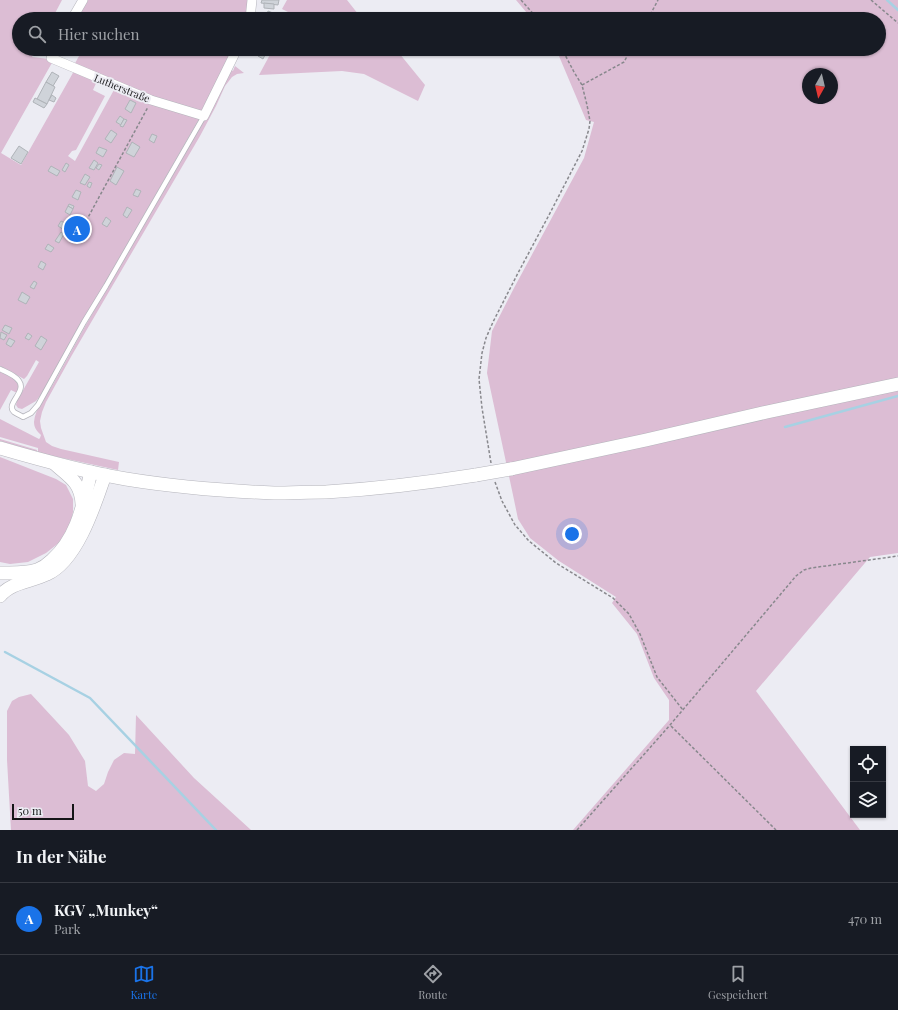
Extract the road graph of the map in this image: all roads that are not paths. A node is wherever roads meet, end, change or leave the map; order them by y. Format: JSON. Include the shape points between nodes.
{"nodes":[{"id":1,"x":83,"y":0,"type":"edge"},
{"id":2,"x":252,"y":0,"type":"edge"},
{"id":3,"x":76,"y":12,"type":"edge"},
{"id":4,"x":251,"y":12,"type":"edge"},
{"id":5,"x":52,"y":56,"type":"edge"},
{"id":6,"x":234,"y":56,"type":"edge"},
{"id":7,"x":204,"y":116,"type":"junction"},
{"id":8,"x":0,"y":369,"type":"edge"},
{"id":9,"x":898,"y":384,"type":"edge"},
{"id":10,"x":0,"y":448,"type":"edge"},
{"id":11,"x":53,"y":463,"type":"junction"},
{"id":12,"x":91,"y":472,"type":"junction"},
{"id":13,"x":105,"y":475,"type":"junction"},
{"id":14,"x":82,"y":509,"type":"junction"},
{"id":15,"x":0,"y":573,"type":"edge"},
{"id":16,"x":0,"y":585,"type":"edge"},
{"id":17,"x":14,"y":585,"type":"junction"},
{"id":18,"x":0,"y":596,"type":"edge"}],
"edges":[{"from":1,"to":3,"type":"street"},
{"from":2,"to":4,"type":"street"},
{"from":5,"to":7,"type":"street","name":"Lutherstraße","via":[[51,58],[151,100]]},
{"from":6,"to":7,"type":"street"},
{"from":7,"to":8,"type":"lane","via":[[38,405],[31,413],[23,417],[14,412],[12,405],[21,385],[15,377]]},
{"from":9,"to":13,"type":"main road","bridge":true,"via":[[511,469],[406,485],[275,493],[178,486]]},
{"from":10,"to":11,"type":"main road"},
{"from":11,"to":12,"type":"main road"},
{"from":11,"to":14,"type":"main road","via":[[76,483],[80,490]]},
{"from":12,"to":13,"type":"main road"},
{"from":12,"to":14,"type":"main road"},
{"from":13,"to":17,"type":"main road","via":[[84,531],[68,556],[48,574]]},
{"from":14,"to":15,"type":"main road","via":[[70,539],[48,564],[38,570]]},
{"from":16,"to":17,"type":"main road"},
{"from":17,"to":18,"type":"main road"}]}
